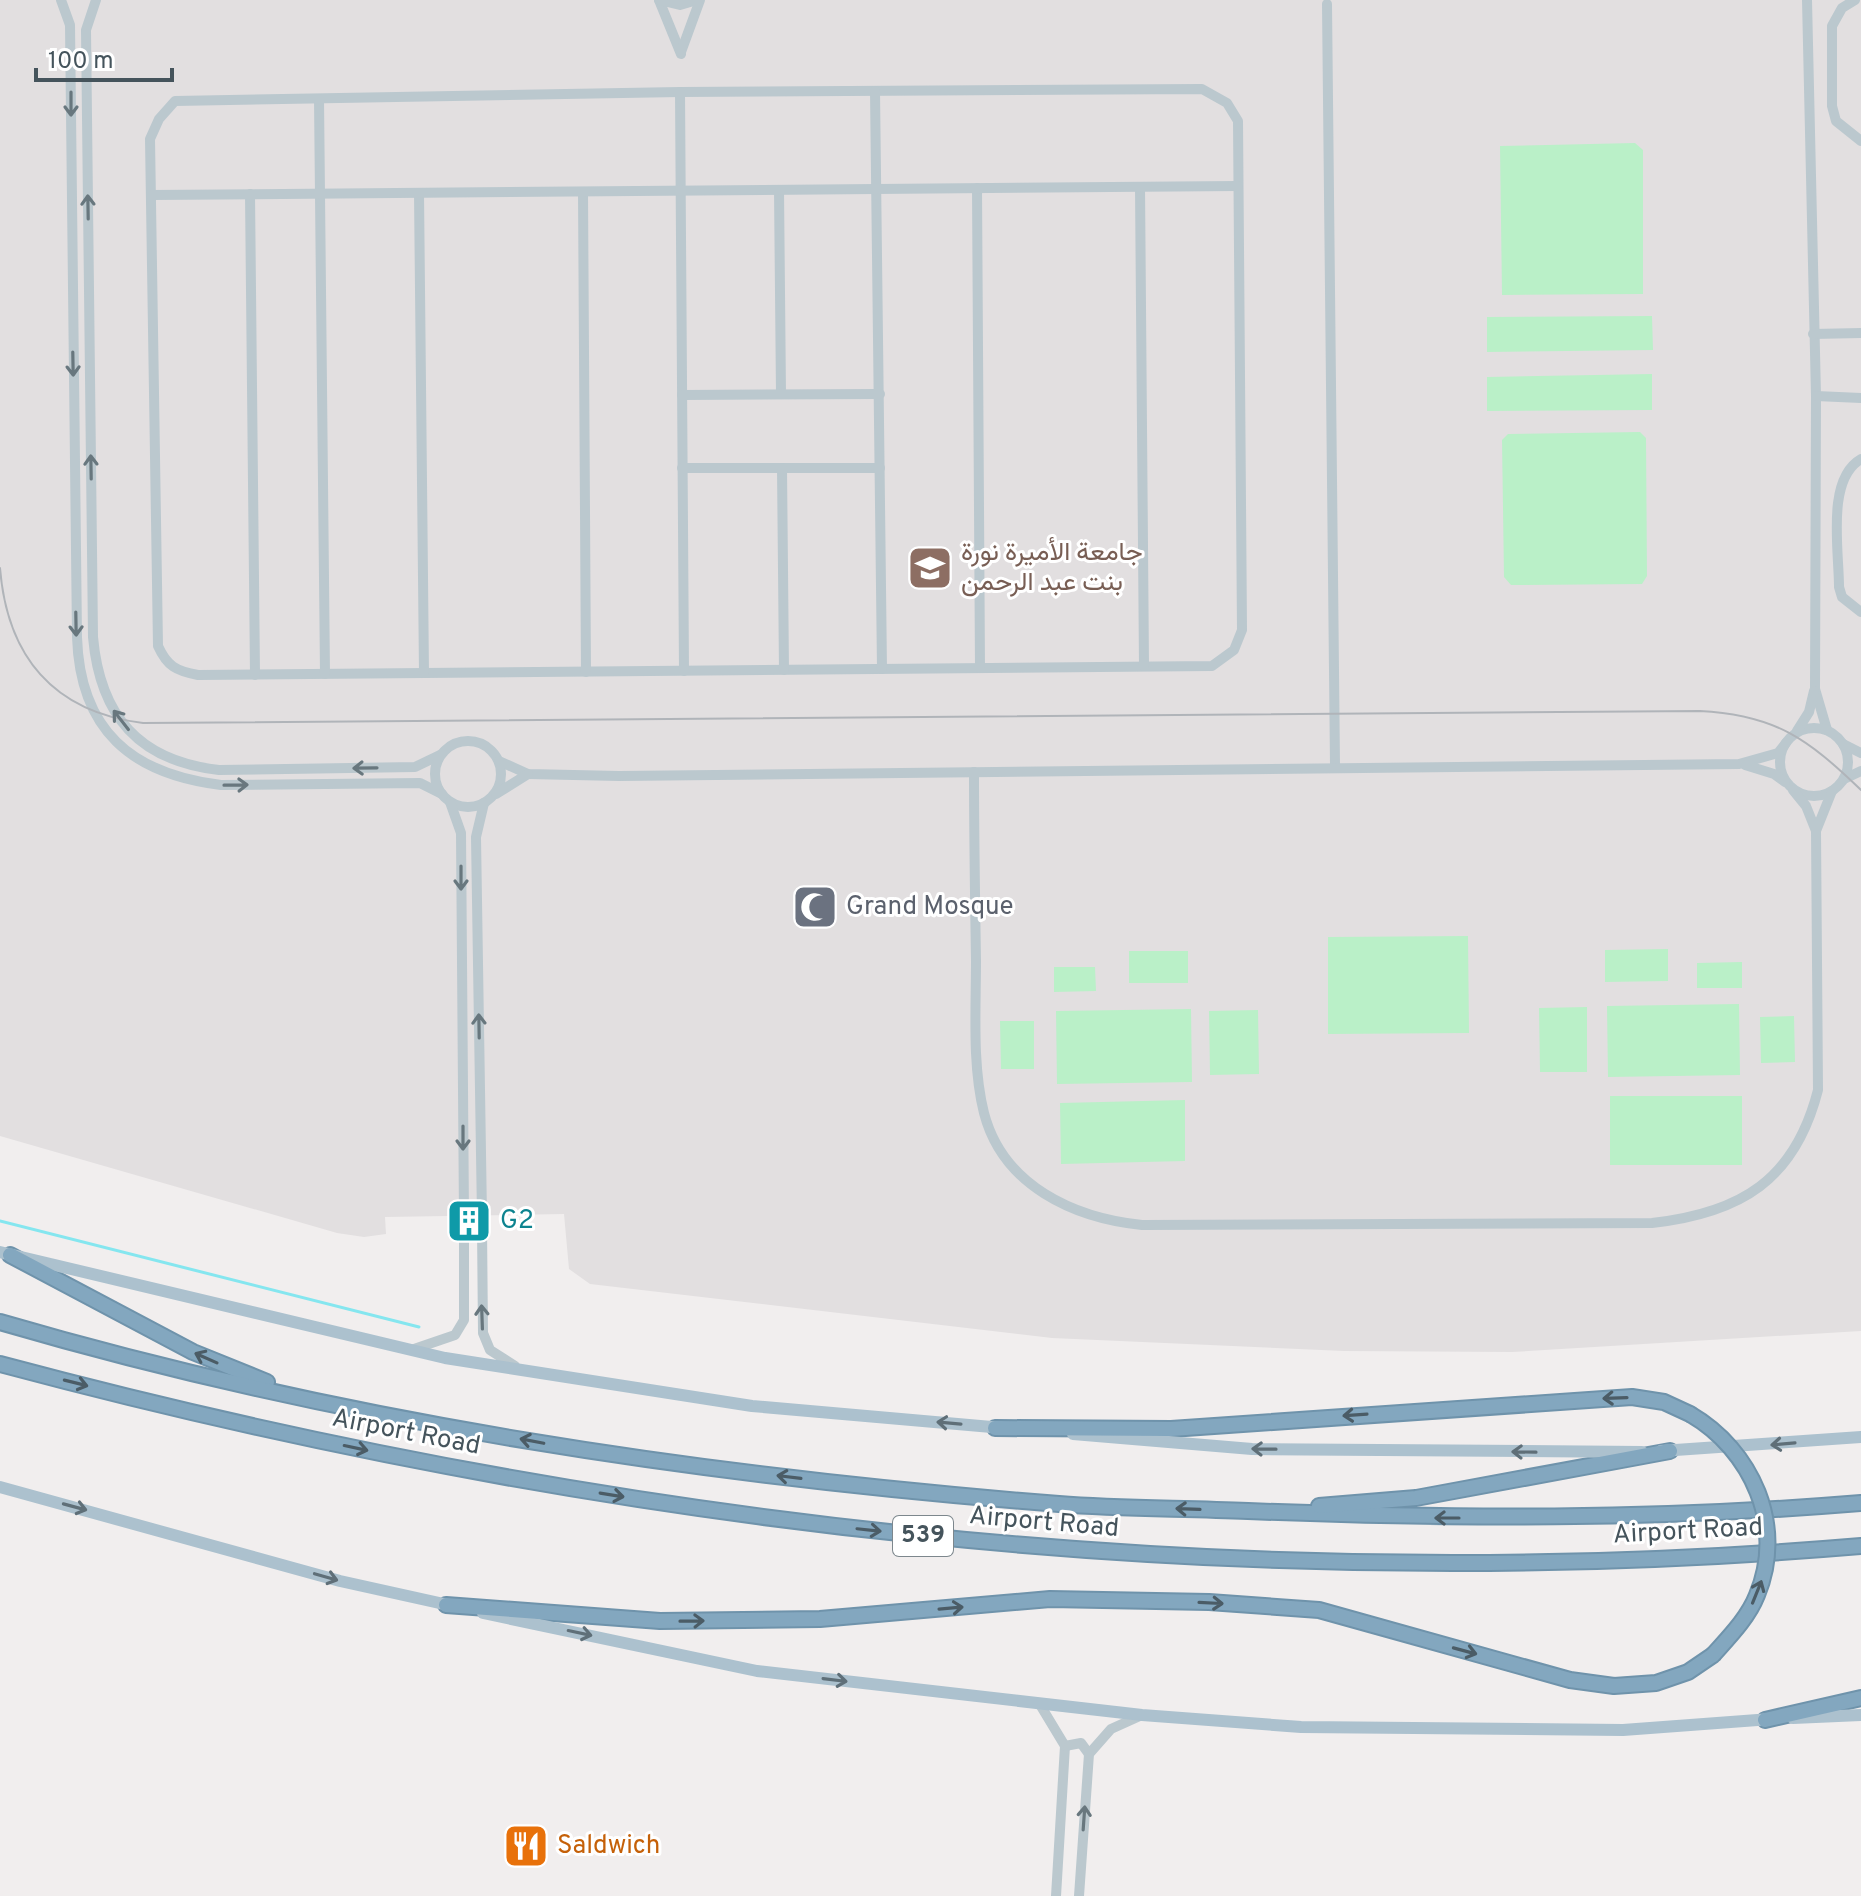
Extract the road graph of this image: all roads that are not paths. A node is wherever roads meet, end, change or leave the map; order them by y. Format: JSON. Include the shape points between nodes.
{"nodes":[{"id":1,"x":61,"y":0,"type":"edge"},
{"id":2,"x":96,"y":0,"type":"edge"},
{"id":3,"x":659,"y":0,"type":"edge"},
{"id":4,"x":698,"y":0,"type":"edge"},
{"id":5,"x":1855,"y":0,"type":"edge"},
{"id":6,"x":1327,"y":1,"type":"edge"},
{"id":7,"x":1808,"y":1,"type":"edge"},
{"id":8,"x":875,"y":91,"type":"junction"},
{"id":9,"x":680,"y":92,"type":"junction"},
{"id":10,"x":319,"y":99,"type":"junction"},
{"id":11,"x":1861,"y":141,"type":"edge"},
{"id":12,"x":1238,"y":186,"type":"junction"},
{"id":13,"x":1140,"y":187,"type":"junction"},
{"id":14,"x":977,"y":188,"type":"junction"},
{"id":15,"x":878,"y":189,"type":"junction"},
{"id":16,"x":779,"y":190,"type":"junction"},
{"id":17,"x":681,"y":191,"type":"junction"},
{"id":18,"x":583,"y":192,"type":"junction"},
{"id":19,"x":419,"y":193,"type":"junction"},
{"id":20,"x":250,"y":194,"type":"junction"},
{"id":21,"x":320,"y":194,"type":"junction"},
{"id":22,"x":151,"y":195,"type":"junction"},
{"id":23,"x":1861,"y":333,"type":"edge"},
{"id":24,"x":1813,"y":334,"type":"junction"},
{"id":25,"x":781,"y":394,"type":"junction"},
{"id":26,"x":880,"y":394,"type":"junction"},
{"id":27,"x":682,"y":395,"type":"junction"},
{"id":28,"x":1816,"y":396,"type":"junction"},
{"id":29,"x":1861,"y":396,"type":"edge"},
{"id":30,"x":1861,"y":459,"type":"edge"},
{"id":31,"x":682,"y":468,"type":"junction"},
{"id":32,"x":782,"y":468,"type":"junction"},
{"id":33,"x":880,"y":468,"type":"junction"},
{"id":34,"x":1861,"y":612,"type":"edge"},
{"id":35,"x":1144,"y":666,"type":"junction"},
{"id":36,"x":980,"y":668,"type":"junction"},
{"id":37,"x":882,"y":669,"type":"junction"},
{"id":38,"x":784,"y":670,"type":"junction"},
{"id":39,"x":684,"y":671,"type":"junction"},
{"id":40,"x":586,"y":672,"type":"junction"},
{"id":41,"x":424,"y":673,"type":"junction"},
{"id":42,"x":325,"y":674,"type":"junction"},
{"id":43,"x":255,"y":675,"type":"junction"},
{"id":44,"x":1815,"y":689,"type":"junction"},
{"id":45,"x":1827,"y":730,"type":"junction"},
{"id":46,"x":1797,"y":732,"type":"junction"},
{"id":47,"x":1786,"y":743,"type":"junction"},
{"id":48,"x":1843,"y":744,"type":"junction"},
{"id":49,"x":1861,"y":753,"type":"edge"},
{"id":50,"x":440,"y":755,"type":"junction"},
{"id":51,"x":499,"y":761,"type":"junction"},
{"id":52,"x":1739,"y":764,"type":"junction"},
{"id":53,"x":1335,"y":766,"type":"junction"},
{"id":54,"x":1861,"y":771,"type":"edge"},
{"id":55,"x":974,"y":772,"type":"junction"},
{"id":56,"x":528,"y":774,"type":"junction"},
{"id":57,"x":1844,"y":779,"type":"junction"},
{"id":58,"x":1790,"y":786,"type":"junction"},
{"id":59,"x":1832,"y":791,"type":"junction"},
{"id":60,"x":446,"y":798,"type":"junction"},
{"id":61,"x":489,"y":800,"type":"junction"},
{"id":62,"x":1816,"y":831,"type":"junction"},
{"id":63,"x":464,"y":1243,"type":"junction"},
{"id":64,"x":482,"y":1244,"type":"junction"},
{"id":65,"x":5,"y":1253,"type":"edge"},
{"id":66,"x":0,"y":1322,"type":"edge"},
{"id":67,"x":413,"y":1350,"type":"junction"},
{"id":68,"x":0,"y":1364,"type":"edge"},
{"id":69,"x":528,"y":1371,"type":"junction"},
{"id":70,"x":332,"y":1403,"type":"junction"},
{"id":71,"x":995,"y":1428,"type":"junction"},
{"id":72,"x":1861,"y":1437,"type":"edge"},
{"id":73,"x":1670,"y":1451,"type":"junction"},
{"id":74,"x":0,"y":1487,"type":"edge"},
{"id":75,"x":1861,"y":1503,"type":"edge"},
{"id":76,"x":1246,"y":1511,"type":"junction"},
{"id":77,"x":1861,"y":1546,"type":"edge"},
{"id":78,"x":446,"y":1605,"type":"junction"},
{"id":79,"x":1861,"y":1698,"type":"edge"},
{"id":80,"x":1039,"y":1703,"type":"junction"},
{"id":81,"x":1142,"y":1715,"type":"junction"},
{"id":82,"x":1861,"y":1715,"type":"edge"},
{"id":83,"x":1765,"y":1720,"type":"junction"},
{"id":84,"x":1065,"y":1746,"type":"junction"},
{"id":85,"x":1089,"y":1754,"type":"junction"},
{"id":86,"x":1056,"y":1896,"type":"edge"},
{"id":87,"x":1079,"y":1896,"type":"edge"}],
"edges":[{"from":1,"to":60,"type":"street","one_way":true,"via":[[70,25],[77,637],[84,695],[117,743],[152,767],[192,782],[420,783]]},
{"from":50,"to":2,"type":"street","one_way":true,"via":[[415,767],[196,767],[172,761],[141,742],[115,714],[103,690],[93,637],[86,30]]},
{"from":3,"to":4,"type":"street","via":[[680,5]]},
{"from":3,"to":4,"type":"street","via":[[681,54]]},
{"from":5,"to":11,"type":"street","via":[[1842,8],[1832,26],[1832,106],[1836,121]]},
{"from":6,"to":53,"type":"street"},
{"from":7,"to":24,"type":"street"},
{"from":8,"to":9,"type":"street"},
{"from":8,"to":12,"type":"street","via":[[1202,89],[1227,103],[1238,121]]},
{"from":8,"to":15,"type":"street"},
{"from":9,"to":10,"type":"street"},
{"from":9,"to":17,"type":"street"},
{"from":10,"to":21,"type":"street"},
{"from":10,"to":22,"type":"street","via":[[175,101],[150,139]]},
{"from":12,"to":13,"type":"street"},
{"from":12,"to":35,"type":"street","via":[[1242,630],[1234,650],[1212,666]]},
{"from":13,"to":14,"type":"street"},
{"from":13,"to":35,"type":"street"},
{"from":14,"to":15,"type":"street"},
{"from":14,"to":36,"type":"street"},
{"from":15,"to":16,"type":"street"},
{"from":15,"to":26,"type":"street"},
{"from":16,"to":17,"type":"street"},
{"from":16,"to":25,"type":"street"},
{"from":17,"to":18,"type":"street"},
{"from":17,"to":27,"type":"street"},
{"from":18,"to":19,"type":"street"},
{"from":18,"to":40,"type":"street"},
{"from":19,"to":21,"type":"street"},
{"from":19,"to":41,"type":"street"},
{"from":20,"to":21,"type":"street"},
{"from":20,"to":22,"type":"street"},
{"from":20,"to":43,"type":"street"},
{"from":21,"to":42,"type":"street"},
{"from":22,"to":43,"type":"street","via":[[158,646],[178,672]]},
{"from":23,"to":24,"type":"street"},
{"from":24,"to":28,"type":"street"},
{"from":25,"to":26,"type":"street"},
{"from":25,"to":27,"type":"street"},
{"from":26,"to":33,"type":"street"},
{"from":27,"to":31,"type":"street"},
{"from":28,"to":29,"type":"street"},
{"from":28,"to":44,"type":"street"},
{"from":30,"to":34,"type":"street","via":[[1848,468],[1838,492],[1839,587],[1842,597]]},
{"from":31,"to":32,"type":"street"},
{"from":31,"to":39,"type":"street"},
{"from":32,"to":33,"type":"street"},
{"from":32,"to":38,"type":"street"},
{"from":33,"to":37,"type":"street"},
{"from":35,"to":36,"type":"street"},
{"from":36,"to":37,"type":"street"},
{"from":37,"to":38,"type":"street"},
{"from":38,"to":39,"type":"street"},
{"from":39,"to":40,"type":"street"},
{"from":40,"to":41,"type":"street"},
{"from":41,"to":42,"type":"street"},
{"from":42,"to":43,"type":"street"},
{"from":44,"to":45,"type":"street"},
{"from":44,"to":46,"type":"street"},
{"from":45,"to":46,"type":"street"},
{"from":45,"to":48,"type":"street"},
{"from":46,"to":47,"type":"street"},
{"from":47,"to":52,"type":"street","via":[[1778,753]]},
{"from":47,"to":58,"type":"street","via":[[1780,763]]},
{"from":48,"to":49,"type":"street"},
{"from":48,"to":57,"type":"street","via":[[1848,761]]},
{"from":50,"to":51,"type":"street","via":[[455,744],[475,741]]},
{"from":50,"to":60,"type":"street","via":[[435,776]]},
{"from":51,"to":56,"type":"street"},
{"from":51,"to":61,"type":"street","via":[[501,779]]},
{"from":52,"to":53,"type":"street"},
{"from":52,"to":58,"type":"street","via":[[1774,774]]},
{"from":53,"to":55,"type":"street"},
{"from":54,"to":57,"type":"street"},
{"from":55,"to":56,"type":"street"},
{"from":55,"to":62,"type":"street","via":[[976,1021],[985,1114],[1009,1159],[1039,1191],[1083,1215],[1142,1225],[1652,1223],[1684,1220],[1741,1202],[1783,1166],[1811,1118],[1818,1090]]},
{"from":56,"to":61,"type":"street"},
{"from":57,"to":59,"type":"street"},
{"from":58,"to":59,"type":"street","via":[[1813,797]]},
{"from":58,"to":62,"type":"street"},
{"from":59,"to":62,"type":"street"},
{"from":60,"to":61,"type":"street","via":[[467,807]]},
{"from":60,"to":63,"type":"street","one_way":true,"via":[[461,833]]},
{"from":64,"to":61,"type":"street","one_way":true,"via":[[476,837]]},
{"from":63,"to":64,"type":"street"},
{"from":63,"to":67,"type":"street","via":[[464,1320],[455,1335]]},
{"from":69,"to":64,"type":"street","one_way":true,"via":[[500,1360],[483,1333]]},
{"from":65,"to":67,"type":"main road"},
{"from":70,"to":65,"type":"highway","one_way":true,"via":[[193,1352]]},
{"from":66,"to":70,"type":"highway","name":"Airport Road","number":"539"},
{"from":67,"to":69,"type":"main road"},
{"from":68,"to":77,"type":"highway","name":"Airport Road","number":"539","one_way":true,"via":[[252,1426],[609,1495],[1053,1550],[1258,1561],[1470,1563]]},
{"from":71,"to":69,"type":"main road","one_way":true,"via":[[752,1406]]},
{"from":76,"to":70,"type":"highway","name":"Airport Road","number":"539","one_way":true,"via":[[1063,1504],[829,1482],[604,1455]]},
{"from":73,"to":71,"type":"main road","one_way":true,"via":[[1252,1449]]},
{"from":78,"to":71,"type":"highway","one_way":true,"bridge":true,"via":[[660,1621],[820,1619],[1050,1599],[1224,1603],[1319,1610],[1570,1680],[1614,1686],[1656,1683],[1688,1672],[1713,1655],[1757,1597],[1768,1541],[1757,1487],[1741,1457],[1690,1414],[1664,1402],[1632,1397],[1171,1429]]},
{"from":72,"to":73,"type":"main road","one_way":true},
{"from":73,"to":76,"type":"highway","via":[[1416,1498]]},
{"from":74,"to":78,"type":"main road","one_way":true},
{"from":75,"to":76,"type":"highway","name":"Airport Road","number":"539","one_way":true,"via":[[1638,1516],[1433,1518]]},
{"from":78,"to":80,"type":"main road","one_way":true,"via":[[757,1671]]},
{"from":79,"to":83,"type":"highway"},
{"from":80,"to":81,"type":"main road"},
{"from":80,"to":84,"type":"street"},
{"from":81,"to":83,"type":"main road","via":[[1301,1727],[1623,1730]]},
{"from":81,"to":85,"type":"street","via":[[1111,1729]]},
{"from":82,"to":83,"type":"main road"},
{"from":84,"to":85,"type":"street","via":[[1081,1743]]},
{"from":84,"to":86,"type":"street"},
{"from":87,"to":85,"type":"street","one_way":true}]}
